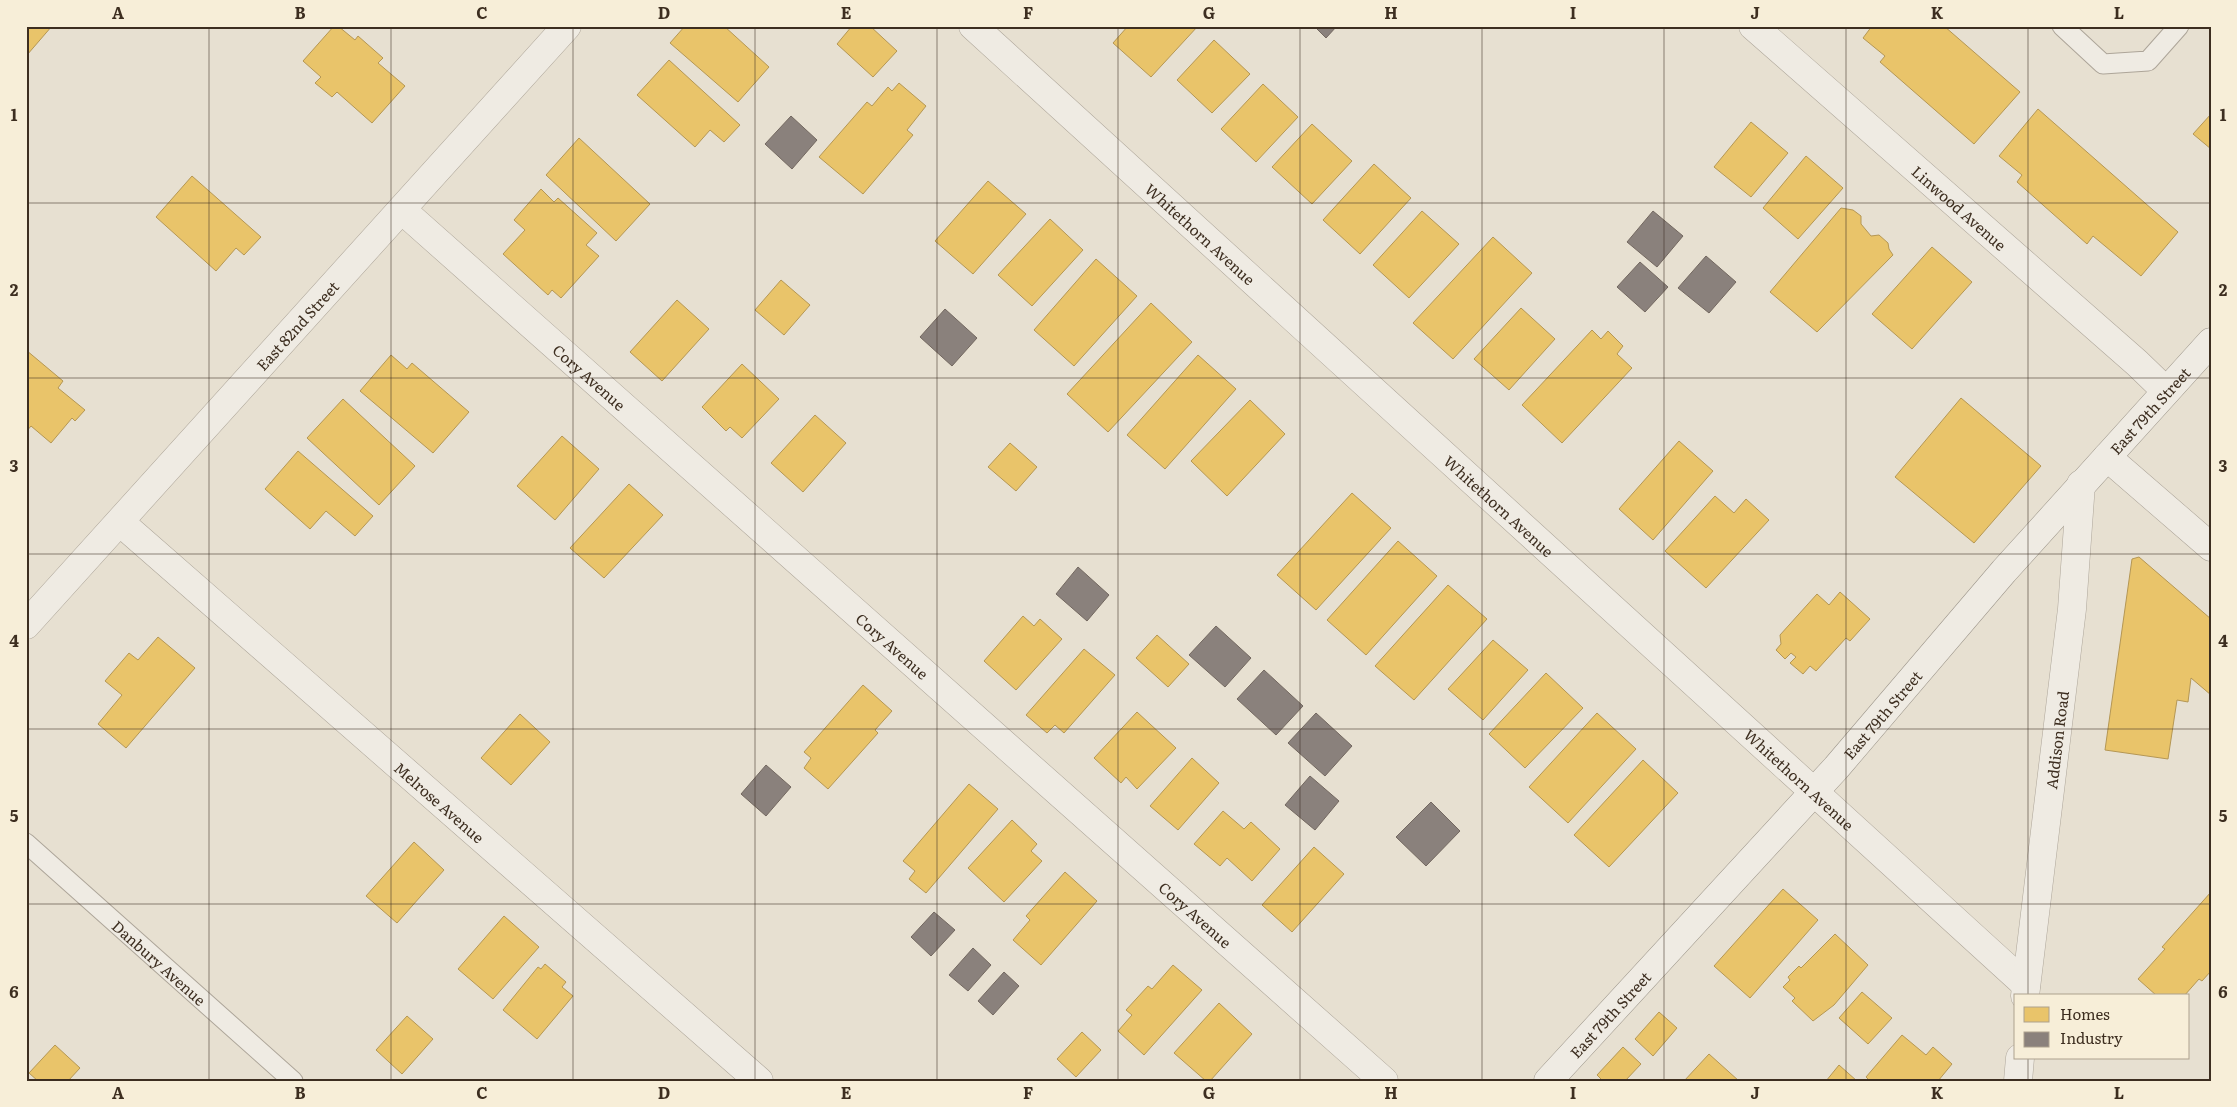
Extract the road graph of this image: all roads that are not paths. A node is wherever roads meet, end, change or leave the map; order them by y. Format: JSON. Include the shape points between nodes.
{"nodes":[{"id":1,"x":568,"y":26,"type":"edge"},
{"id":2,"x":973,"y":26,"type":"edge"},
{"id":3,"x":1753,"y":26,"type":"edge"},
{"id":4,"x":2062,"y":26,"type":"edge"},
{"id":5,"x":2179,"y":26,"type":"edge"},
{"id":6,"x":402,"y":210,"type":"junction"},
{"id":7,"x":2211,"y":342,"type":"edge"},
{"id":8,"x":2166,"y":391,"type":"junction"},
{"id":9,"x":2107,"y":456,"type":"junction"},
{"id":10,"x":2081,"y":484,"type":"junction"},
{"id":11,"x":120,"y":522,"type":"junction"},
{"id":12,"x":2211,"y":547,"type":"edge"},
{"id":13,"x":26,"y":625,"type":"edge"},
{"id":14,"x":1813,"y":793,"type":"junction"},
{"id":15,"x":26,"y":843,"type":"edge"},
{"id":16,"x":2026,"y":990,"type":"edge"},
{"id":17,"x":2020,"y":1060,"type":"edge"},
{"id":18,"x":293,"y":1081,"type":"edge"},
{"id":19,"x":759,"y":1081,"type":"edge"},
{"id":20,"x":1384,"y":1081,"type":"edge"},
{"id":21,"x":1548,"y":1081,"type":"edge"},
{"id":22,"x":2018,"y":1081,"type":"edge"}],
"edges":[{"from":1,"to":6,"type":"street","name":"East 82nd Street"},
{"from":2,"to":14,"type":"street","name":"Whitethorn Avenue"},
{"from":3,"to":8,"type":"street","name":"Linwood Avenue"},
{"from":4,"to":5,"type":"lane","via":[[2103,64],[2148,61]]},
{"from":6,"to":11,"type":"street","name":"East 82nd Street"},
{"from":6,"to":20,"type":"street","name":"Cory Avenue"},
{"from":7,"to":8,"type":"street","name":"East 79th Street"},
{"from":8,"to":9,"type":"street","name":"East 79th Street"},
{"from":9,"to":10,"type":"street","name":"East 79th Street"},
{"from":9,"to":12,"type":"street"},
{"from":10,"to":14,"type":"street","name":"East 79th Street"},
{"from":10,"to":16,"type":"street","name":"Addison Road","via":[[2072,609]]},
{"from":11,"to":13,"type":"street","name":"East 82nd Street"},
{"from":11,"to":19,"type":"street","name":"Melrose Avenue"},
{"from":14,"to":16,"type":"street","name":"Whitethorn Avenue"},
{"from":14,"to":21,"type":"street","name":"East 79th Street"},
{"from":15,"to":18,"type":"lane","name":"Danbury Avenue"},
{"from":17,"to":22,"type":"street"}]}
